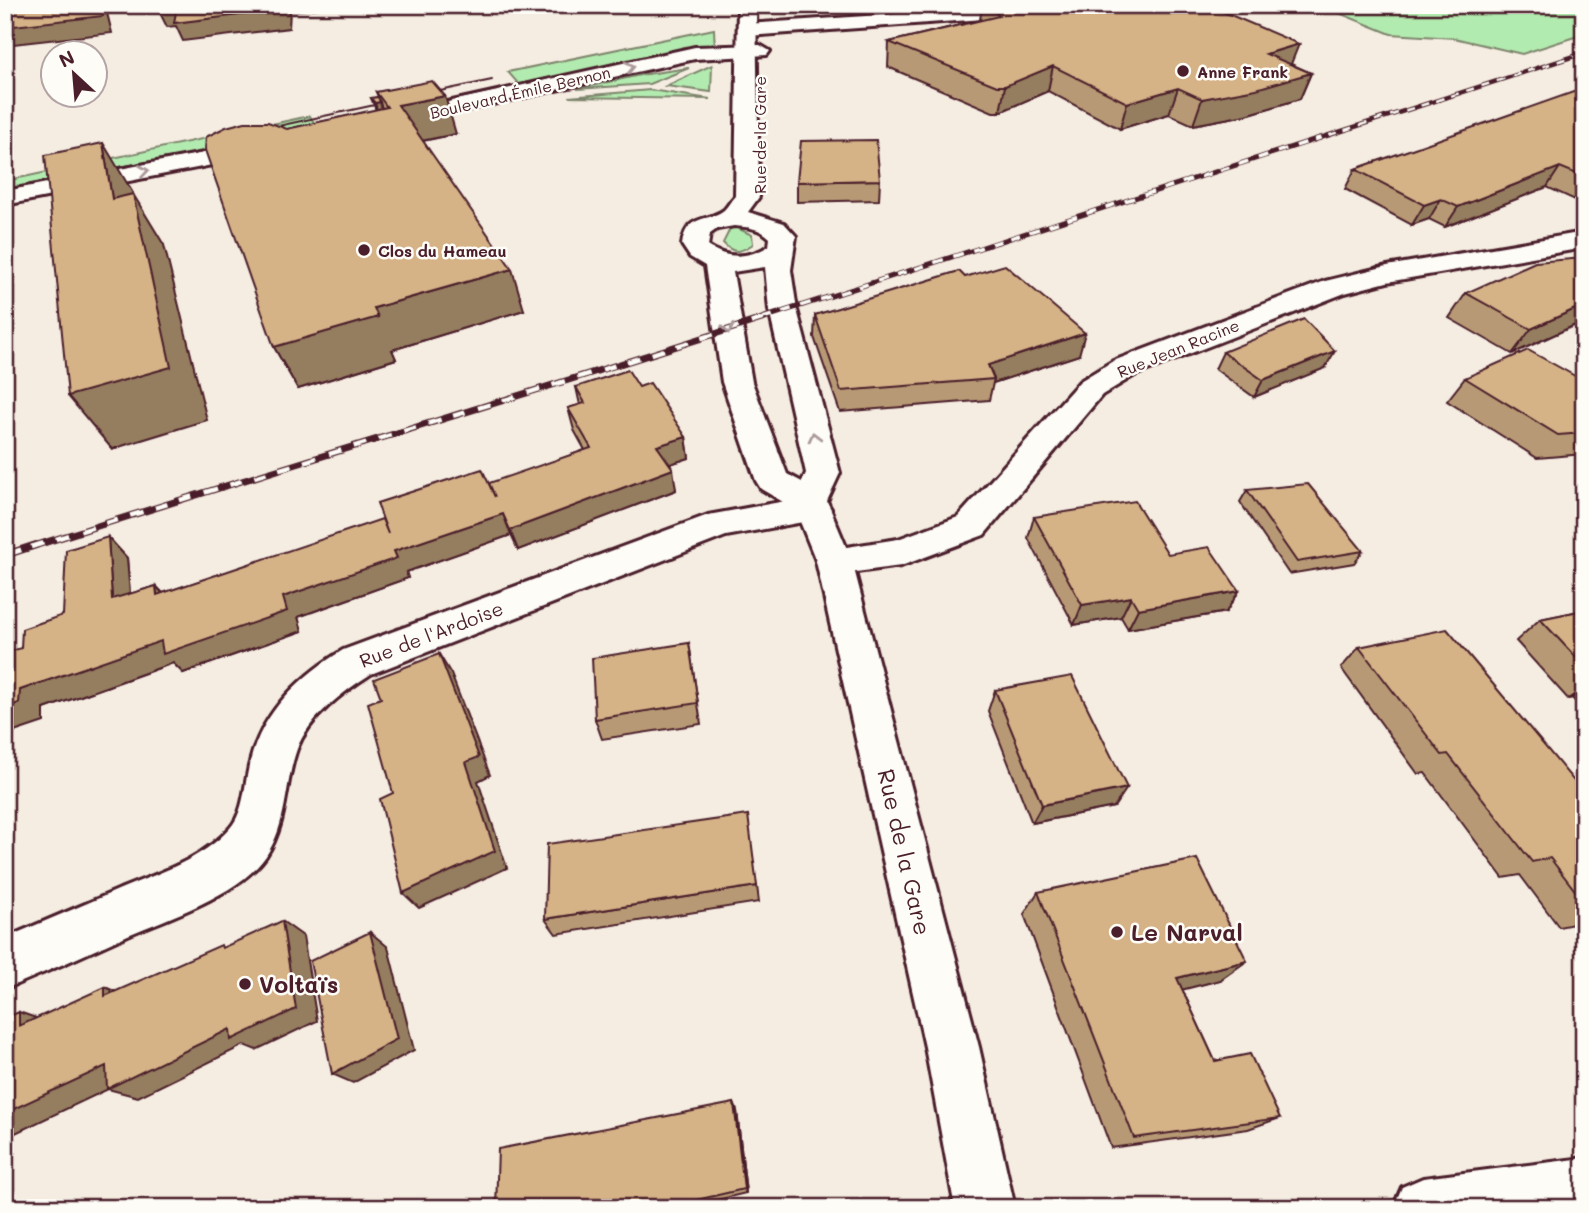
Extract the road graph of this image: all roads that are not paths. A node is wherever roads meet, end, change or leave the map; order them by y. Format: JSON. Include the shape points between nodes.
{"nodes":[{"id":1,"x":747,"y":5,"type":"edge"},
{"id":2,"x":759,"y":5,"type":"edge"},
{"id":3,"x":1110,"y":5,"type":"edge"},
{"id":4,"x":753,"y":40,"type":"junction"},
{"id":5,"x":383,"y":122,"type":"edge"},
{"id":6,"x":275,"y":146,"type":"edge"},
{"id":7,"x":5,"y":198,"type":"edge"},
{"id":8,"x":730,"y":218,"type":"junction"},
{"id":9,"x":758,"y":219,"type":"junction"},
{"id":10,"x":1584,"y":240,"type":"edge"},
{"id":11,"x":779,"y":251,"type":"junction"},
{"id":12,"x":718,"y":262,"type":"junction"},
{"id":13,"x":812,"y":505,"type":"junction"},
{"id":14,"x":834,"y":561,"type":"junction"},
{"id":15,"x":5,"y":964,"type":"edge"},
{"id":16,"x":1584,"y":1187,"type":"edge"},
{"id":17,"x":985,"y":1208,"type":"edge"},
{"id":18,"x":1423,"y":1208,"type":"edge"}],
"edges":[{"from":1,"to":4,"type":"street","name":"Rue de la Gare"},
{"from":2,"to":4,"type":"street","name":"Rue de la Gare"},
{"from":3,"to":4,"type":"street","name":"Boulevard Émile Bernon"},
{"from":5,"to":4,"type":"street","name":"Boulevard Émile Bernon","one_way":true},
{"from":4,"to":8,"type":"street","name":"Rue de la Gare","via":[[747,197]]},
{"from":4,"to":9,"type":"street","name":"Rue de la Gare"},
{"from":7,"to":6,"type":"street","one_way":true},
{"from":8,"to":9,"type":"street","name":"Rue de la Gare"},
{"from":8,"to":12,"type":"street","name":"Rue de la Gare","via":[[707,226],[695,238],[699,252]]},
{"from":9,"to":11,"type":"street","name":"Rue de la Gare","via":[[783,236]]},
{"from":10,"to":14,"type":"street","name":"Rue Jean Racine","via":[[1335,287],[1124,368],[1091,388],[971,526],[901,552]]},
{"from":11,"to":12,"type":"street","via":[[758,261]]},
{"from":13,"to":11,"type":"street","name":"Rue de la Gare","one_way":true,"via":[[823,473],[783,310]]},
{"from":12,"to":13,"type":"street","one_way":true,"via":[[737,382],[774,481]]},
{"from":13,"to":14,"type":"street","name":"Rue de la Gare"},
{"from":13,"to":15,"type":"street","name":"Rue de l'Ardoise","via":[[721,524],[357,662],[305,703],[288,726],[275,750],[262,813],[248,843],[209,874]]},
{"from":14,"to":17,"type":"street","name":"Rue de la Gare","via":[[952,1047]]},
{"from":16,"to":18,"type":"street"}]}
